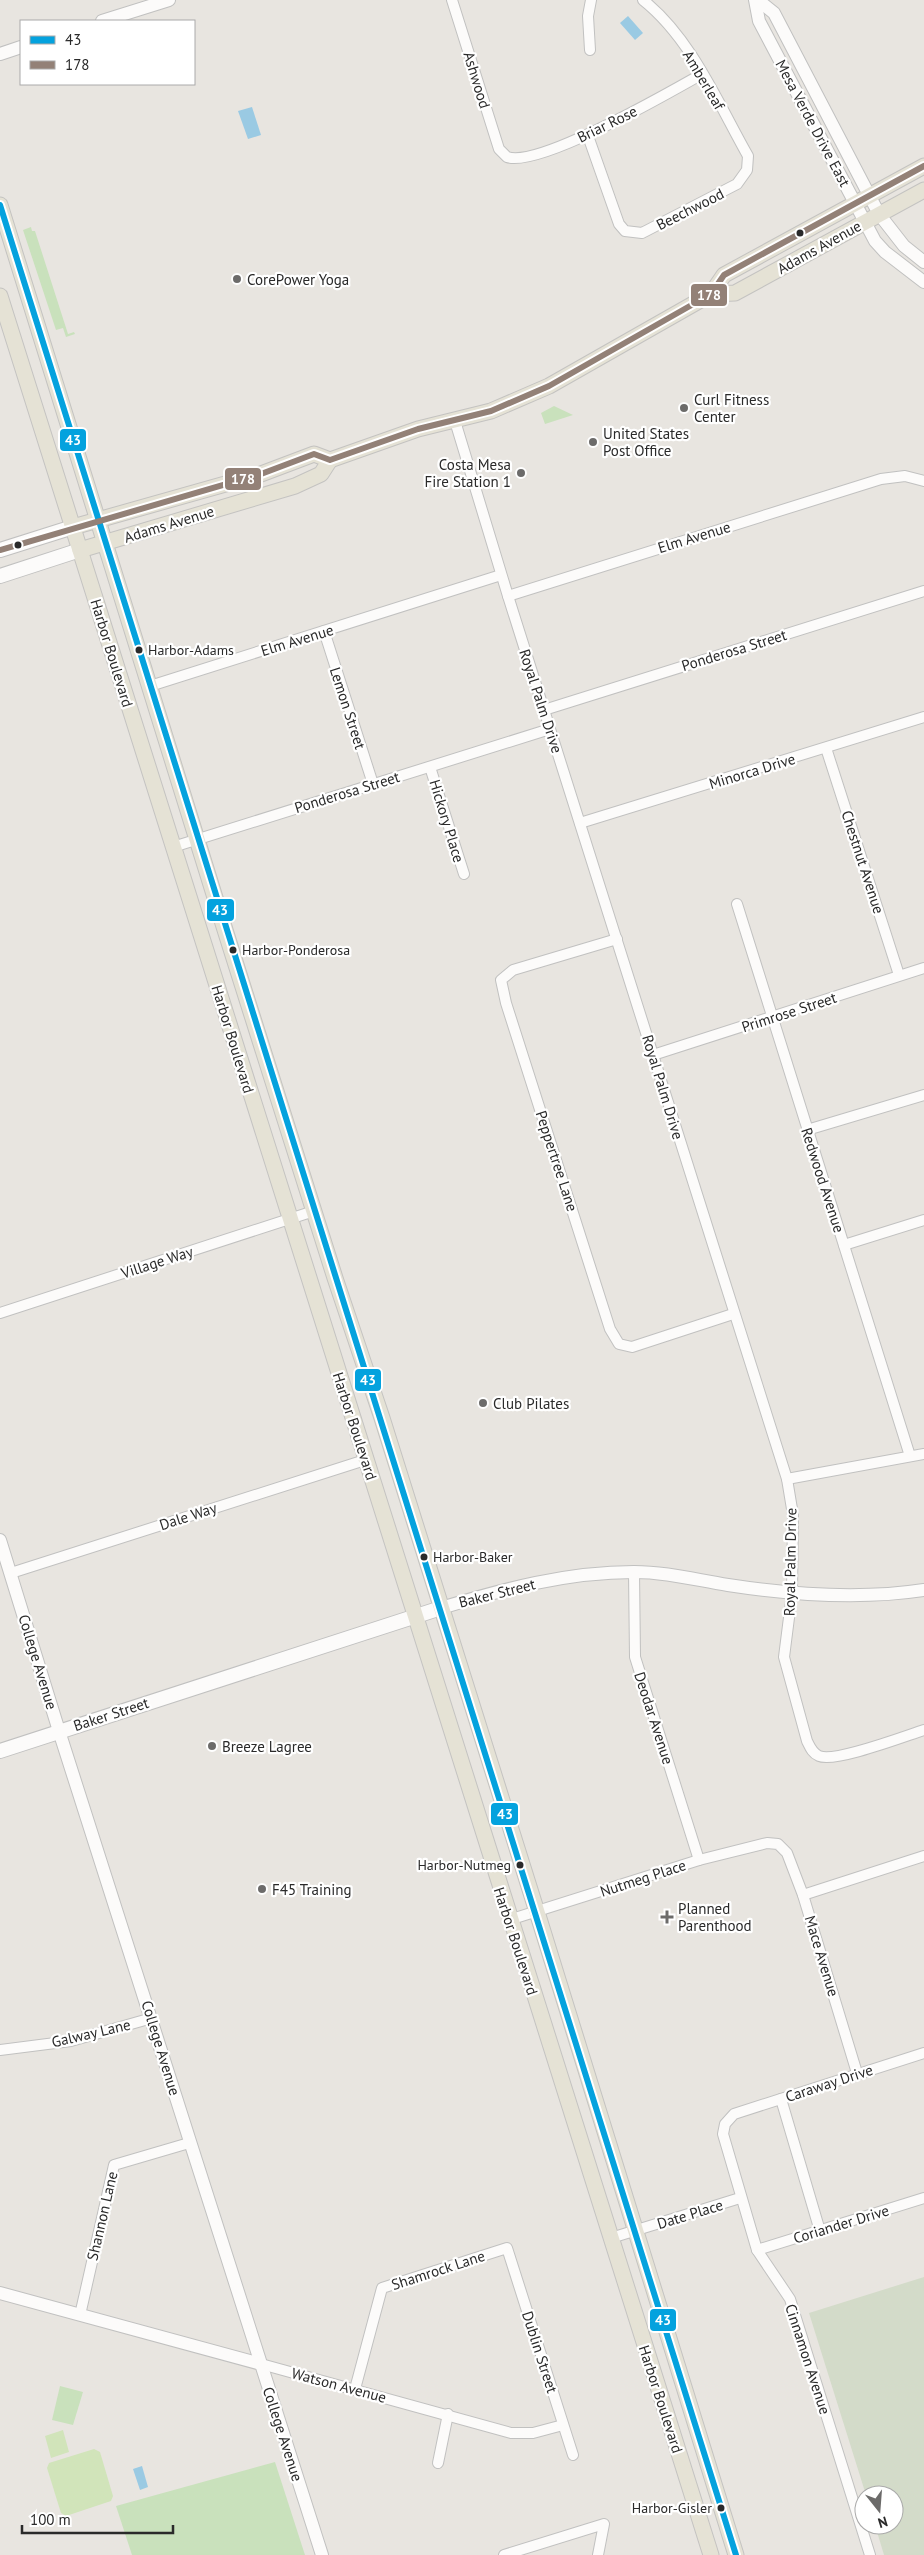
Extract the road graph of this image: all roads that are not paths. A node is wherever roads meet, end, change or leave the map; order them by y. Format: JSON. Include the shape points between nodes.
{"nodes":[{"id":1,"x":169,"y":0,"type":"edge"},
{"id":2,"x":452,"y":0,"type":"edge"},
{"id":3,"x":591,"y":0,"type":"edge"},
{"id":4,"x":643,"y":0,"type":"edge"},
{"id":5,"x":756,"y":0,"type":"edge"},
{"id":6,"x":105,"y":20,"type":"edge"},
{"id":7,"x":20,"y":47,"type":"edge"},
{"id":8,"x":590,"y":50,"type":"dead end"},
{"id":9,"x":0,"y":54,"type":"edge"},
{"id":10,"x":702,"y":74,"type":"junction"},
{"id":11,"x":588,"y":136,"type":"junction"},
{"id":12,"x":507,"y":156,"type":"joint"},
{"id":13,"x":924,"y":166,"type":"edge"},
{"id":14,"x":748,"y":170,"type":"joint"},
{"id":15,"x":924,"y":190,"type":"edge"},
{"id":16,"x":869,"y":197,"type":"junction"},
{"id":17,"x":0,"y":205,"type":"edge"},
{"id":18,"x":856,"y":205,"type":"junction"},
{"id":19,"x":879,"y":214,"type":"junction"},
{"id":20,"x":864,"y":222,"type":"junction"},
{"id":21,"x":0,"y":243,"type":"edge"},
{"id":22,"x":14,"y":250,"type":"junction"},
{"id":23,"x":924,"y":262,"type":"edge"},
{"id":24,"x":924,"y":282,"type":"edge"},
{"id":25,"x":711,"y":294,"type":"junction"},
{"id":26,"x":0,"y":296,"type":"edge"},
{"id":27,"x":455,"y":421,"type":"junction"},
{"id":28,"x":330,"y":460,"type":"junction"},
{"id":29,"x":924,"y":481,"type":"edge"},
{"id":30,"x":98,"y":520,"type":"junction"},
{"id":31,"x":73,"y":527,"type":"junction"},
{"id":32,"x":105,"y":543,"type":"junction"},
{"id":33,"x":0,"y":550,"type":"edge"},
{"id":34,"x":80,"y":550,"type":"junction"},
{"id":35,"x":0,"y":576,"type":"edge"},
{"id":36,"x":501,"y":576,"type":"junction"},
{"id":37,"x":924,"y":591,"type":"edge"},
{"id":38,"x":508,"y":596,"type":"junction"},
{"id":39,"x":324,"y":631,"type":"junction"},
{"id":40,"x":150,"y":686,"type":"junction"},
{"id":41,"x":544,"y":710,"type":"junction"},
{"id":42,"x":924,"y":717,"type":"edge"},
{"id":43,"x":550,"y":729,"type":"junction"},
{"id":44,"x":826,"y":748,"type":"junction"},
{"id":45,"x":430,"y":767,"type":"junction"},
{"id":46,"x":373,"y":784,"type":"junction"},
{"id":47,"x":580,"y":823,"type":"junction"},
{"id":48,"x":197,"y":840,"type":"junction"},
{"id":49,"x":173,"y":847,"type":"junction"},
{"id":50,"x":464,"y":874,"type":"dead end"},
{"id":51,"x":737,"y":904,"type":"dead end"},
{"id":52,"x":617,"y":939,"type":"junction"},
{"id":53,"x":924,"y":968,"type":"edge"},
{"id":54,"x":899,"y":975,"type":"junction"},
{"id":55,"x":771,"y":1018,"type":"junction"},
{"id":56,"x":653,"y":1055,"type":"junction"},
{"id":57,"x":924,"y":1095,"type":"edge"},
{"id":58,"x":807,"y":1130,"type":"junction"},
{"id":59,"x":314,"y":1211,"type":"junction"},
{"id":60,"x":289,"y":1218,"type":"junction"},
{"id":61,"x":924,"y":1220,"type":"edge"},
{"id":62,"x":844,"y":1245,"type":"junction"},
{"id":63,"x":0,"y":1313,"type":"edge"},
{"id":64,"x":733,"y":1314,"type":"junction"},
{"id":65,"x":924,"y":1454,"type":"edge"},
{"id":66,"x":910,"y":1456,"type":"junction"},
{"id":67,"x":365,"y":1460,"type":"junction"},
{"id":68,"x":787,"y":1479,"type":"junction"},
{"id":69,"x":0,"y":1540,"type":"edge"},
{"id":70,"x":634,"y":1572,"type":"junction"},
{"id":71,"x":11,"y":1573,"type":"junction"},
{"id":72,"x":924,"y":1590,"type":"edge"},
{"id":73,"x":792,"y":1594,"type":"junction"},
{"id":74,"x":441,"y":1608,"type":"junction"},
{"id":75,"x":415,"y":1616,"type":"junction"},
{"id":76,"x":924,"y":1730,"type":"edge"},
{"id":77,"x":59,"y":1731,"type":"junction"},
{"id":78,"x":0,"y":1750,"type":"edge"},
{"id":79,"x":778,"y":1844,"type":"joint"},
{"id":80,"x":924,"y":1856,"type":"edge"},
{"id":81,"x":699,"y":1860,"type":"junction"},
{"id":82,"x":803,"y":1895,"type":"junction"},
{"id":83,"x":537,"y":1912,"type":"junction"},
{"id":84,"x":509,"y":1920,"type":"junction"},
{"id":85,"x":152,"y":2018,"type":"junction"},
{"id":86,"x":0,"y":2050,"type":"edge"},
{"id":87,"x":924,"y":2053,"type":"edge"},
{"id":88,"x":858,"y":2073,"type":"junction"},
{"id":89,"x":781,"y":2099,"type":"junction"},
{"id":90,"x":734,"y":2114,"type":"joint"},
{"id":91,"x":190,"y":2142,"type":"junction"},
{"id":92,"x":740,"y":2198,"type":"junction"},
{"id":93,"x":924,"y":2198,"type":"edge"},
{"id":94,"x":636,"y":2231,"type":"junction"},
{"id":95,"x":820,"y":2231,"type":"junction"},
{"id":96,"x":610,"y":2238,"type":"junction"},
{"id":97,"x":507,"y":2248,"type":"joint"},
{"id":98,"x":757,"y":2250,"type":"junction"},
{"id":99,"x":0,"y":2293,"type":"edge"},
{"id":100,"x":80,"y":2315,"type":"junction"},
{"id":101,"x":261,"y":2364,"type":"junction"},
{"id":102,"x":355,"y":2389,"type":"junction"},
{"id":103,"x":448,"y":2414,"type":"junction"},
{"id":104,"x":563,"y":2425,"type":"junction"},
{"id":105,"x":573,"y":2455,"type":"dead end"},
{"id":106,"x":438,"y":2463,"type":"dead end"},
{"id":107,"x":709,"y":2466,"type":"junction"},
{"id":108,"x":685,"y":2475,"type":"junction"},
{"id":109,"x":322,"y":2555,"type":"edge"},
{"id":110,"x":504,"y":2555,"type":"edge"},
{"id":111,"x":598,"y":2555,"type":"edge"},
{"id":112,"x":711,"y":2555,"type":"edge"},
{"id":113,"x":736,"y":2555,"type":"edge"},
{"id":114,"x":870,"y":2555,"type":"edge"}],
"edges":[{"from":1,"to":6,"type":"street"},
{"from":2,"to":12,"type":"street","name":"Ashwood","via":[[499,149]]},
{"from":3,"to":8,"type":"street","via":[[588,16]]},
{"from":4,"to":10,"type":"street","name":"Amberleaf","via":[[659,13]]},
{"from":5,"to":16,"type":"street","name":"Mesa Verde Drive East","via":[[774,13]]},
{"from":5,"to":18,"type":"street","name":"Mesa Verde Drive East","via":[[759,21]]},
{"from":7,"to":9,"type":"street"},
{"from":10,"to":11,"type":"street","name":"Briar Rose"},
{"from":10,"to":14,"type":"street","name":"Amberleaf","via":[[748,156]]},
{"from":11,"to":12,"type":"street","name":"Briar Rose","via":[[523,157]]},
{"from":11,"to":14,"type":"street","name":"Beechwood","via":[[619,224],[625,231],[642,233],[737,184]]},
{"from":13,"to":16,"type":"main road","name":"Adams Avenue"},
{"from":15,"to":19,"type":"main road","name":"Adams Avenue"},
{"from":16,"to":18,"type":"main road","name":"Adams Avenue"},
{"from":16,"to":19,"type":"street","name":"Mesa Verde Drive East"},
{"from":17,"to":22,"type":"main road","name":"Harbor Boulevard"},
{"from":18,"to":20,"type":"street","name":"Mesa Verde Drive East"},
{"from":18,"to":25,"type":"main road","name":"Adams Avenue","via":[[724,275]]},
{"from":19,"to":20,"type":"main road","name":"Adams Avenue"},
{"from":19,"to":23,"type":"street","name":"Mesa Verde Drive East","via":[[904,246]]},
{"from":20,"to":24,"type":"street","name":"Mesa Verde Drive East","via":[[885,252]]},
{"from":20,"to":25,"type":"main road","name":"Adams Avenue","via":[[735,293]]},
{"from":21,"to":22,"type":"main road"},
{"from":22,"to":30,"type":"main road","name":"Harbor Boulevard"},
{"from":25,"to":27,"type":"main road","name":"Adams Avenue","via":[[549,386],[491,411]]},
{"from":26,"to":31,"type":"main road","name":"Harbor Boulevard"},
{"from":27,"to":28,"type":"main road","name":"Adams Avenue","via":[[396,436]]},
{"from":27,"to":36,"type":"street","name":"Royal Palm Drive"},
{"from":28,"to":30,"type":"main road","name":"Adams Avenue","via":[[314,454],[260,474]]},
{"from":28,"to":32,"type":"main road","name":"Adams Avenue","via":[[321,474],[295,486]]},
{"from":29,"to":38,"type":"street","name":"Elm Avenue","via":[[905,476],[881,479]]},
{"from":30,"to":31,"type":"main road","name":"Adams Avenue"},
{"from":30,"to":32,"type":"main road","name":"Harbor Boulevard"},
{"from":31,"to":33,"type":"main road","name":"Adams Avenue"},
{"from":31,"to":34,"type":"main road","name":"Harbor Boulevard"},
{"from":32,"to":34,"type":"main road","name":"Adams Avenue"},
{"from":32,"to":40,"type":"main road","name":"Harbor Boulevard"},
{"from":34,"to":35,"type":"main road","name":"Adams Avenue"},
{"from":34,"to":49,"type":"main road","name":"Harbor Boulevard"},
{"from":36,"to":38,"type":"street","name":"Royal Palm Drive"},
{"from":36,"to":39,"type":"street","name":"Elm Avenue"},
{"from":37,"to":41,"type":"street","name":"Ponderosa Street"},
{"from":38,"to":41,"type":"street","name":"Royal Palm Drive"},
{"from":39,"to":40,"type":"street","name":"Elm Avenue"},
{"from":39,"to":46,"type":"street","name":"Lemon Street"},
{"from":40,"to":48,"type":"main road","name":"Harbor Boulevard"},
{"from":41,"to":43,"type":"street","name":"Royal Palm Drive"},
{"from":42,"to":44,"type":"street","name":"Minorca Drive"},
{"from":43,"to":45,"type":"street","name":"Ponderosa Street"},
{"from":43,"to":47,"type":"street","name":"Royal Palm Drive"},
{"from":44,"to":47,"type":"street","name":"Minorca Drive"},
{"from":44,"to":54,"type":"street","name":"Chestnut Avenue"},
{"from":45,"to":46,"type":"street","name":"Ponderosa Street"},
{"from":45,"to":50,"type":"street","name":"Hickory Place"},
{"from":46,"to":48,"type":"street","name":"Ponderosa Street"},
{"from":47,"to":52,"type":"street","name":"Royal Palm Drive"},
{"from":48,"to":49,"type":"street","name":"Ponderosa Street"},
{"from":48,"to":59,"type":"main road","name":"Harbor Boulevard"},
{"from":49,"to":60,"type":"main road","name":"Harbor Boulevard"},
{"from":51,"to":55,"type":"street","name":"Redwood Avenue"},
{"from":52,"to":56,"type":"street","name":"Royal Palm Drive"},
{"from":52,"to":64,"type":"street","name":"Peppertree Lane","via":[[513,970],[501,980],[506,1003],[610,1329],[619,1344],[632,1347]]},
{"from":53,"to":54,"type":"street","name":"Primrose Street"},
{"from":54,"to":55,"type":"street","name":"Primrose Street"},
{"from":55,"to":56,"type":"street","name":"Primrose Street"},
{"from":55,"to":58,"type":"street","name":"Redwood Avenue"},
{"from":56,"to":64,"type":"street","name":"Royal Palm Drive"},
{"from":57,"to":58,"type":"street"},
{"from":58,"to":62,"type":"street","name":"Redwood Avenue"},
{"from":59,"to":60,"type":"street","name":"Village Way"},
{"from":59,"to":74,"type":"main road","name":"Harbor Boulevard"},
{"from":60,"to":63,"type":"street","name":"Village Way"},
{"from":60,"to":67,"type":"main road","name":"Harbor Boulevard"},
{"from":61,"to":62,"type":"street"},
{"from":62,"to":66,"type":"street","name":"Redwood Avenue"},
{"from":64,"to":68,"type":"street","name":"Royal Palm Drive"},
{"from":65,"to":66,"type":"street"},
{"from":66,"to":68,"type":"street"},
{"from":67,"to":71,"type":"street","name":"Dale Way"},
{"from":67,"to":75,"type":"main road","name":"Harbor Boulevard"},
{"from":68,"to":73,"type":"street","name":"Royal Palm Drive","via":[[793,1515]]},
{"from":69,"to":71,"type":"street","name":"College Avenue"},
{"from":70,"to":73,"type":"street","name":"Baker Street"},
{"from":70,"to":74,"type":"street","name":"Baker Street","via":[[568,1577],[507,1588]]},
{"from":70,"to":81,"type":"street","name":"Deodar Avenue","via":[[635,1657]]},
{"from":71,"to":77,"type":"street","name":"College Avenue"},
{"from":72,"to":73,"type":"street","name":"Baker Street","via":[[891,1595]]},
{"from":73,"to":76,"type":"street","name":"Royal Palm Drive","via":[[784,1658],[812,1751],[820,1757],[844,1755]]},
{"from":74,"to":75,"type":"main road","name":"Baker Street"},
{"from":74,"to":83,"type":"main road","name":"Harbor Boulevard"},
{"from":75,"to":77,"type":"main road","name":"Baker Street"},
{"from":75,"to":84,"type":"main road","name":"Harbor Boulevard"},
{"from":77,"to":78,"type":"main road","name":"Baker Street"},
{"from":77,"to":85,"type":"street","name":"College Avenue"},
{"from":79,"to":81,"type":"street","name":"Nutmeg Place","via":[[767,1843]]},
{"from":79,"to":82,"type":"street","name":"Mace Avenue","via":[[787,1853]]},
{"from":80,"to":82,"type":"street"},
{"from":81,"to":83,"type":"street","name":"Nutmeg Place"},
{"from":82,"to":88,"type":"street","name":"Mace Avenue"},
{"from":83,"to":84,"type":"street","name":"Nutmeg Place"},
{"from":83,"to":94,"type":"main road","name":"Harbor Boulevard"},
{"from":84,"to":96,"type":"main road","name":"Harbor Boulevard"},
{"from":85,"to":86,"type":"street","name":"Galway Lane","via":[[71,2041]]},
{"from":85,"to":91,"type":"street","name":"College Avenue"},
{"from":87,"to":88,"type":"street","name":"Caraway Drive"},
{"from":88,"to":89,"type":"street","name":"Caraway Drive"},
{"from":89,"to":90,"type":"street","name":"Caraway Drive"},
{"from":89,"to":95,"type":"street"},
{"from":90,"to":92,"type":"street","name":"Cinnamon Avenue","via":[[725,2124],[723,2134]]},
{"from":91,"to":100,"type":"street","name":"Shannon Lane","via":[[114,2165]]},
{"from":91,"to":101,"type":"street","name":"College Avenue"},
{"from":92,"to":94,"type":"street","name":"Date Place"},
{"from":92,"to":98,"type":"street","name":"Cinnamon Avenue"},
{"from":93,"to":95,"type":"street","name":"Coriander Drive"},
{"from":94,"to":96,"type":"street","name":"Date Place"},
{"from":94,"to":107,"type":"main road","name":"Harbor Boulevard"},
{"from":95,"to":98,"type":"street","name":"Coriander Drive"},
{"from":96,"to":108,"type":"main road","name":"Harbor Boulevard"},
{"from":97,"to":102,"type":"street","name":"Shamrock Lane","via":[[382,2288]]},
{"from":97,"to":104,"type":"street","name":"Dublin Street"},
{"from":98,"to":114,"type":"street","name":"Cinnamon Avenue","via":[[790,2299]]},
{"from":99,"to":100,"type":"street","name":"Watson Avenue"},
{"from":100,"to":101,"type":"street","name":"Watson Avenue"},
{"from":101,"to":102,"type":"street","name":"Watson Avenue"},
{"from":101,"to":109,"type":"street","name":"College Avenue"},
{"from":102,"to":103,"type":"street","name":"Watson Avenue"},
{"from":103,"to":104,"type":"street","name":"Watson Avenue","via":[[511,2433],[533,2433]]},
{"from":103,"to":106,"type":"street"},
{"from":104,"to":105,"type":"street","name":"Dublin Street"},
{"from":107,"to":108,"type":"main road"},
{"from":107,"to":113,"type":"main road","name":"Harbor Boulevard"},
{"from":108,"to":112,"type":"main road","name":"Harbor Boulevard"},
{"from":110,"to":111,"type":"street","via":[[604,2524]]}]}
